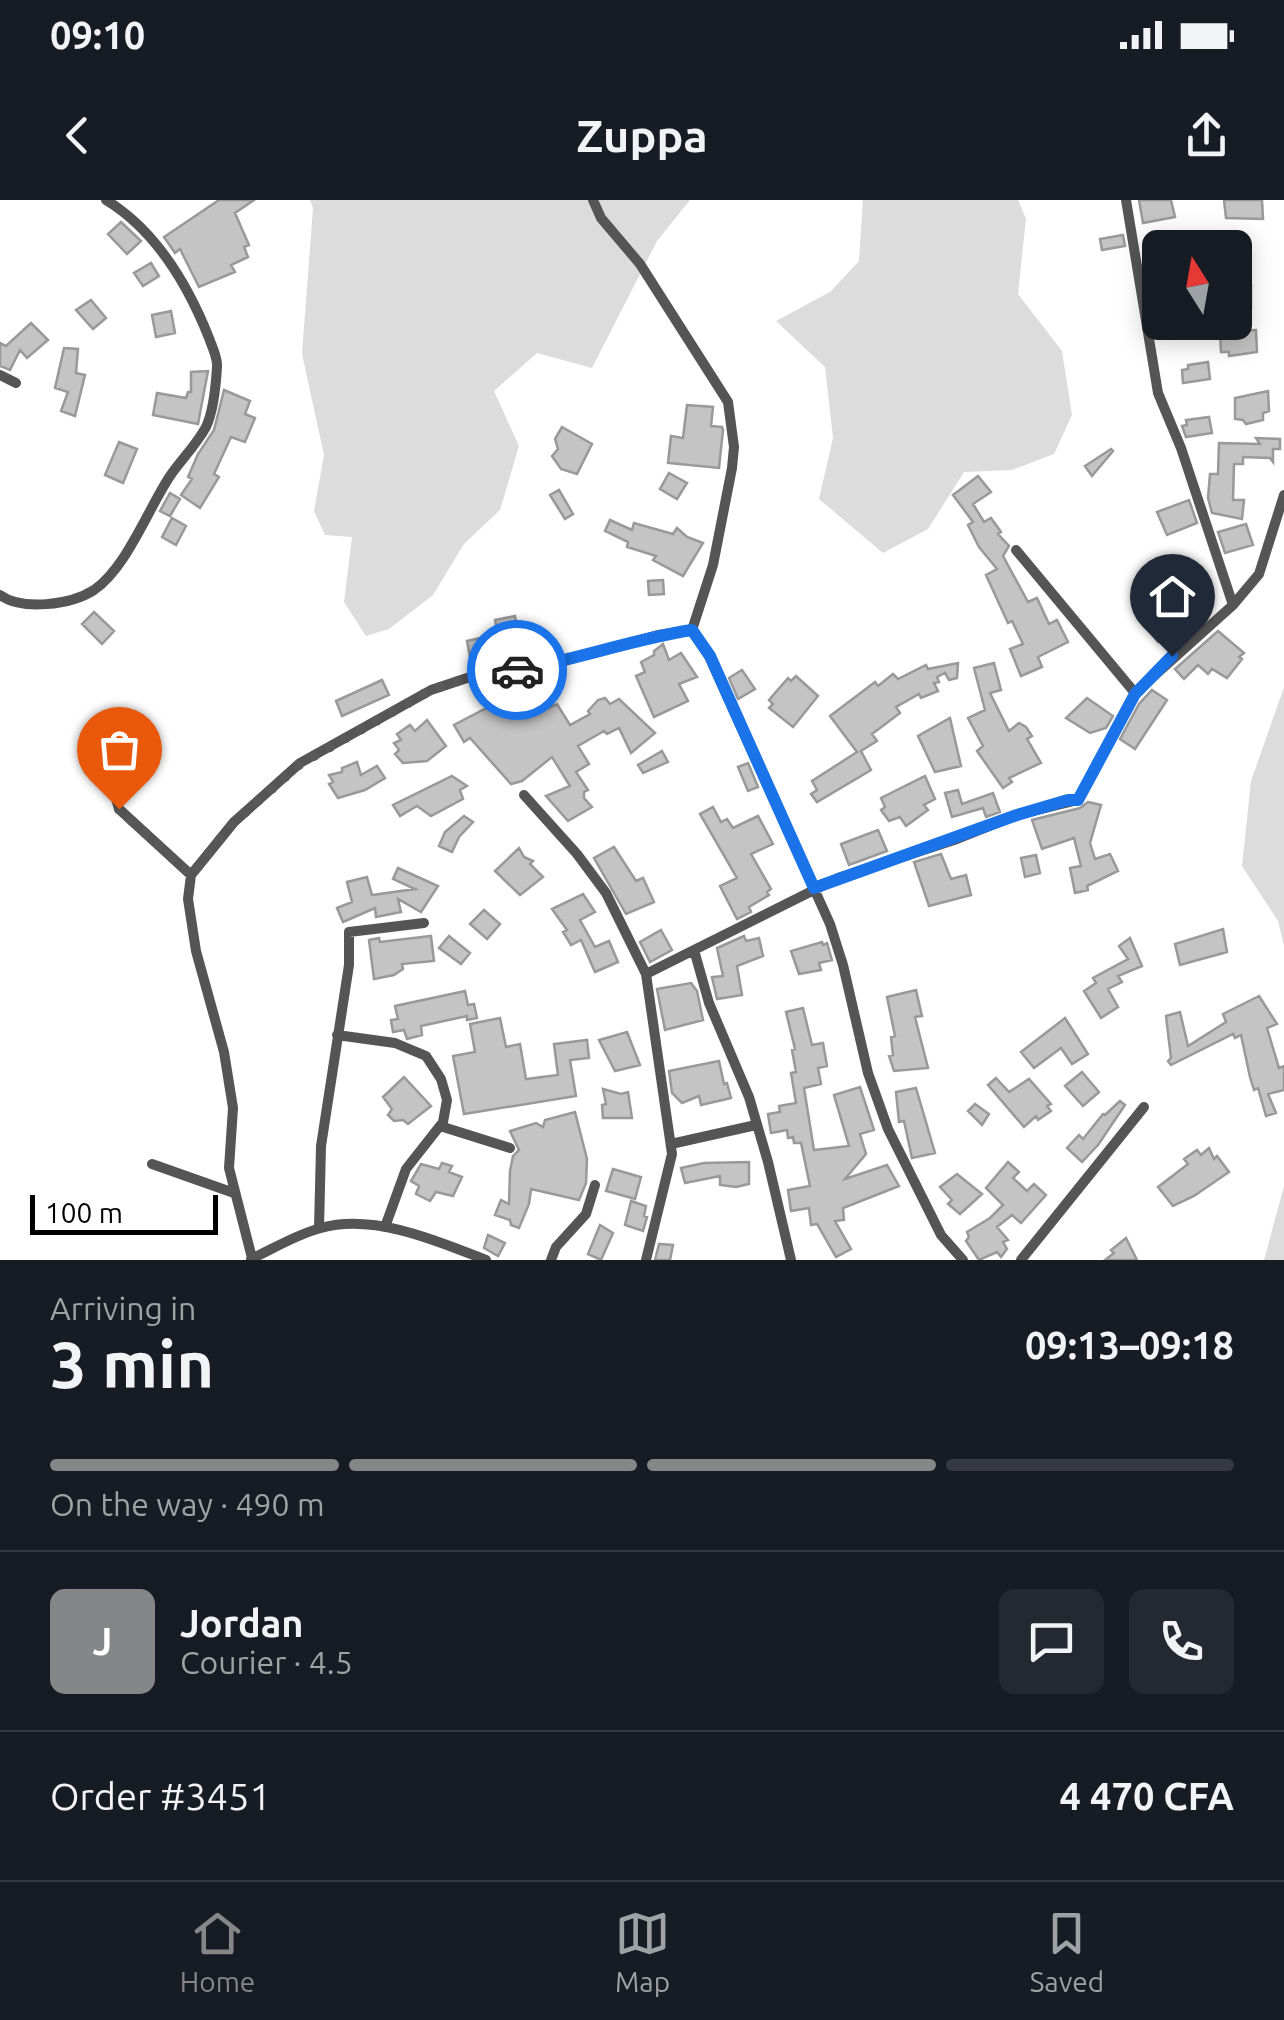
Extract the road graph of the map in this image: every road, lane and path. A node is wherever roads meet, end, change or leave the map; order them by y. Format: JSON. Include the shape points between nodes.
{"nodes":[{"id":1,"x":106,"y":200,"type":"edge"},
{"id":2,"x":592,"y":200,"type":"edge"},
{"id":3,"x":1126,"y":200,"type":"edge"},
{"id":4,"x":0,"y":375,"type":"edge"},
{"id":5,"x":16,"y":383,"type":"dead end"},
{"id":6,"x":1284,"y":495,"type":"edge"},
{"id":7,"x":1016,"y":550,"type":"dead end"},
{"id":8,"x":0,"y":595,"type":"edge"},
{"id":9,"x":1233,"y":605,"type":"junction"},
{"id":10,"x":692,"y":630,"type":"junction"},
{"id":11,"x":1135,"y":694,"type":"junction"},
{"id":12,"x":140,"y":740,"type":"dead end"},
{"id":13,"x":524,"y":795,"type":"dead end"},
{"id":14,"x":191,"y":875,"type":"junction"},
{"id":15,"x":814,"y":888,"type":"junction"},
{"id":16,"x":424,"y":924,"type":"dead end"},
{"id":17,"x":694,"y":950,"type":"junction"},
{"id":18,"x":646,"y":974,"type":"junction"},
{"id":19,"x":338,"y":1035,"type":"junction"},
{"id":20,"x":1144,"y":1107,"type":"dead end"},
{"id":21,"x":756,"y":1125,"type":"junction"},
{"id":22,"x":440,"y":1126,"type":"junction"},
{"id":23,"x":672,"y":1144,"type":"junction"},
{"id":24,"x":510,"y":1148,"type":"dead end"},
{"id":25,"x":152,"y":1164,"type":"dead end"},
{"id":26,"x":596,"y":1185,"type":"dead end"},
{"id":27,"x":234,"y":1194,"type":"junction"},
{"id":28,"x":386,"y":1227,"type":"junction"},
{"id":29,"x":319,"y":1228,"type":"junction"},
{"id":30,"x":469,"y":1257,"type":"edge"},
{"id":31,"x":251,"y":1259,"type":"edge"},
{"id":32,"x":486,"y":1260,"type":"edge"},
{"id":33,"x":551,"y":1260,"type":"edge"},
{"id":34,"x":646,"y":1260,"type":"edge"},
{"id":35,"x":790,"y":1260,"type":"edge"},
{"id":36,"x":963,"y":1260,"type":"edge"},
{"id":37,"x":1022,"y":1260,"type":"edge"}],
"edges":[{"from":1,"to":8,"type":"street","via":[[151,238],[202,322],[218,363],[207,425],[111,574],[92,591],[54,603],[11,603]]},
{"from":2,"to":10,"type":"street","via":[[728,402],[732,468]]},
{"from":3,"to":9,"type":"street","via":[[1158,393]]},
{"from":4,"to":5,"type":"street"},
{"from":6,"to":9,"type":"street","via":[[1259,574]]},
{"from":7,"to":11,"type":"street"},
{"from":9,"to":11,"type":"street"},
{"from":10,"to":14,"type":"street","via":[[431,690],[300,764],[234,822]]},
{"from":10,"to":15,"type":"street","via":[[710,656]]},
{"from":11,"to":15,"type":"street","via":[[1078,800],[1017,815]]},
{"from":12,"to":14,"type":"street","via":[[114,796],[119,809]]},
{"from":13,"to":18,"type":"street","via":[[606,893]]},
{"from":14,"to":27,"type":"street","via":[[196,951],[232,1108]]},
{"from":15,"to":17,"type":"street"},
{"from":15,"to":36,"type":"street","via":[[843,964],[868,1073],[894,1144],[941,1235]]},
{"from":16,"to":19,"type":"street","via":[[349,932]]},
{"from":17,"to":18,"type":"street"},
{"from":17,"to":21,"type":"street"},
{"from":18,"to":23,"type":"street"},
{"from":19,"to":22,"type":"street","via":[[426,1056],[446,1100]]},
{"from":19,"to":29,"type":"street","via":[[320,1146]]},
{"from":20,"to":37,"type":"street"},
{"from":21,"to":23,"type":"street"},
{"from":21,"to":35,"type":"street"},
{"from":22,"to":24,"type":"street"},
{"from":22,"to":28,"type":"street","via":[[406,1170]]},
{"from":23,"to":34,"type":"street"},
{"from":25,"to":27,"type":"street"},
{"from":26,"to":33,"type":"street","via":[[586,1214]]},
{"from":27,"to":31,"type":"street"},
{"from":28,"to":29,"type":"street"},
{"from":28,"to":30,"type":"street"},
{"from":29,"to":31,"type":"street"},
{"from":30,"to":32,"type":"street"}]}
